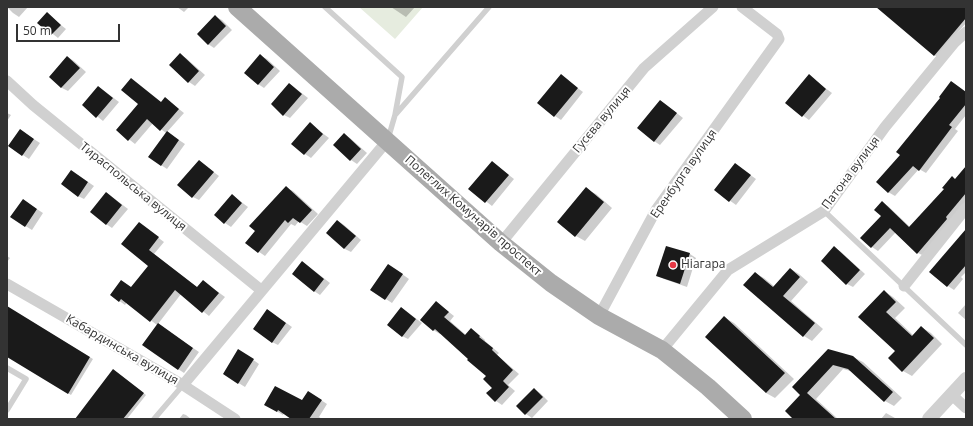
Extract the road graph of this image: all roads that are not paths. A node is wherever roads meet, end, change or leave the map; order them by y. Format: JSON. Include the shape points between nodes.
{"nodes":[{"id":1,"x":237,"y":7,"type":"edge"},
{"id":2,"x":325,"y":7,"type":"edge"},
{"id":3,"x":489,"y":7,"type":"edge"},
{"id":4,"x":713,"y":7,"type":"edge"},
{"id":5,"x":742,"y":7,"type":"edge"},
{"id":6,"x":966,"y":32,"type":"edge"},
{"id":7,"x":7,"y":81,"type":"edge"},
{"id":8,"x":395,"y":115,"type":"junction"},
{"id":9,"x":387,"y":141,"type":"junction"},
{"id":10,"x":966,"y":208,"type":"edge"},
{"id":11,"x":824,"y":211,"type":"junction"},
{"id":12,"x":501,"y":243,"type":"junction"},
{"id":13,"x":7,"y":284,"type":"edge"},
{"id":14,"x":904,"y":286,"type":"junction"},
{"id":15,"x":261,"y":290,"type":"junction"},
{"id":16,"x":599,"y":316,"type":"junction"},
{"id":17,"x":966,"y":345,"type":"edge"},
{"id":18,"x":662,"y":350,"type":"junction"},
{"id":19,"x":7,"y":368,"type":"edge"},
{"id":20,"x":966,"y":379,"type":"edge"},
{"id":21,"x":183,"y":385,"type":"junction"},
{"id":22,"x":952,"y":395,"type":"junction"},
{"id":23,"x":966,"y":408,"type":"edge"},
{"id":24,"x":7,"y":410,"type":"edge"},
{"id":25,"x":154,"y":419,"type":"edge"},
{"id":26,"x":235,"y":419,"type":"edge"},
{"id":27,"x":743,"y":419,"type":"edge"},
{"id":28,"x":929,"y":419,"type":"edge"}],
"edges":[{"from":1,"to":9,"type":"main road","name":"Полеглих Комунарів проспект"},
{"from":2,"to":8,"type":"lane","via":[[402,77]]},
{"from":3,"to":8,"type":"lane"},
{"from":4,"to":12,"type":"street","name":"Гусєва вулиця","via":[[644,68]]},
{"from":5,"to":16,"type":"street","name":"Еренбурга вулиця","via":[[777,34],[779,39],[656,210]]},
{"from":6,"to":11,"type":"street","name":"Патона вулиця","via":[[885,126]]},
{"from":7,"to":15,"type":"street","name":"Тираспольська вулиця","via":[[33,105]]},
{"from":8,"to":9,"type":"lane"},
{"from":9,"to":12,"type":"main road","name":"Полеглих Комунарів проспект"},
{"from":9,"to":15,"type":"street"},
{"from":10,"to":14,"type":"street"},
{"from":11,"to":14,"type":"lane"},
{"from":11,"to":18,"type":"street","name":"Патона вулиця","via":[[728,270]]},
{"from":12,"to":16,"type":"main road","name":"Полеглих Комунарів проспект","via":[[551,283]]},
{"from":13,"to":21,"type":"street","name":"Кабардинська вулиця"},
{"from":14,"to":17,"type":"lane"},
{"from":15,"to":21,"type":"street"},
{"from":16,"to":18,"type":"main road","name":"Полеглих Комунарів проспект"},
{"from":18,"to":27,"type":"main road","name":"Полеглих Комунарів проспект"},
{"from":19,"to":24,"type":"lane","via":[[26,379]]},
{"from":20,"to":22,"type":"street"},
{"from":21,"to":25,"type":"lane"},
{"from":21,"to":26,"type":"street","name":"Кабардинська вулиця"},
{"from":22,"to":23,"type":"street"},
{"from":22,"to":28,"type":"street"}]}
